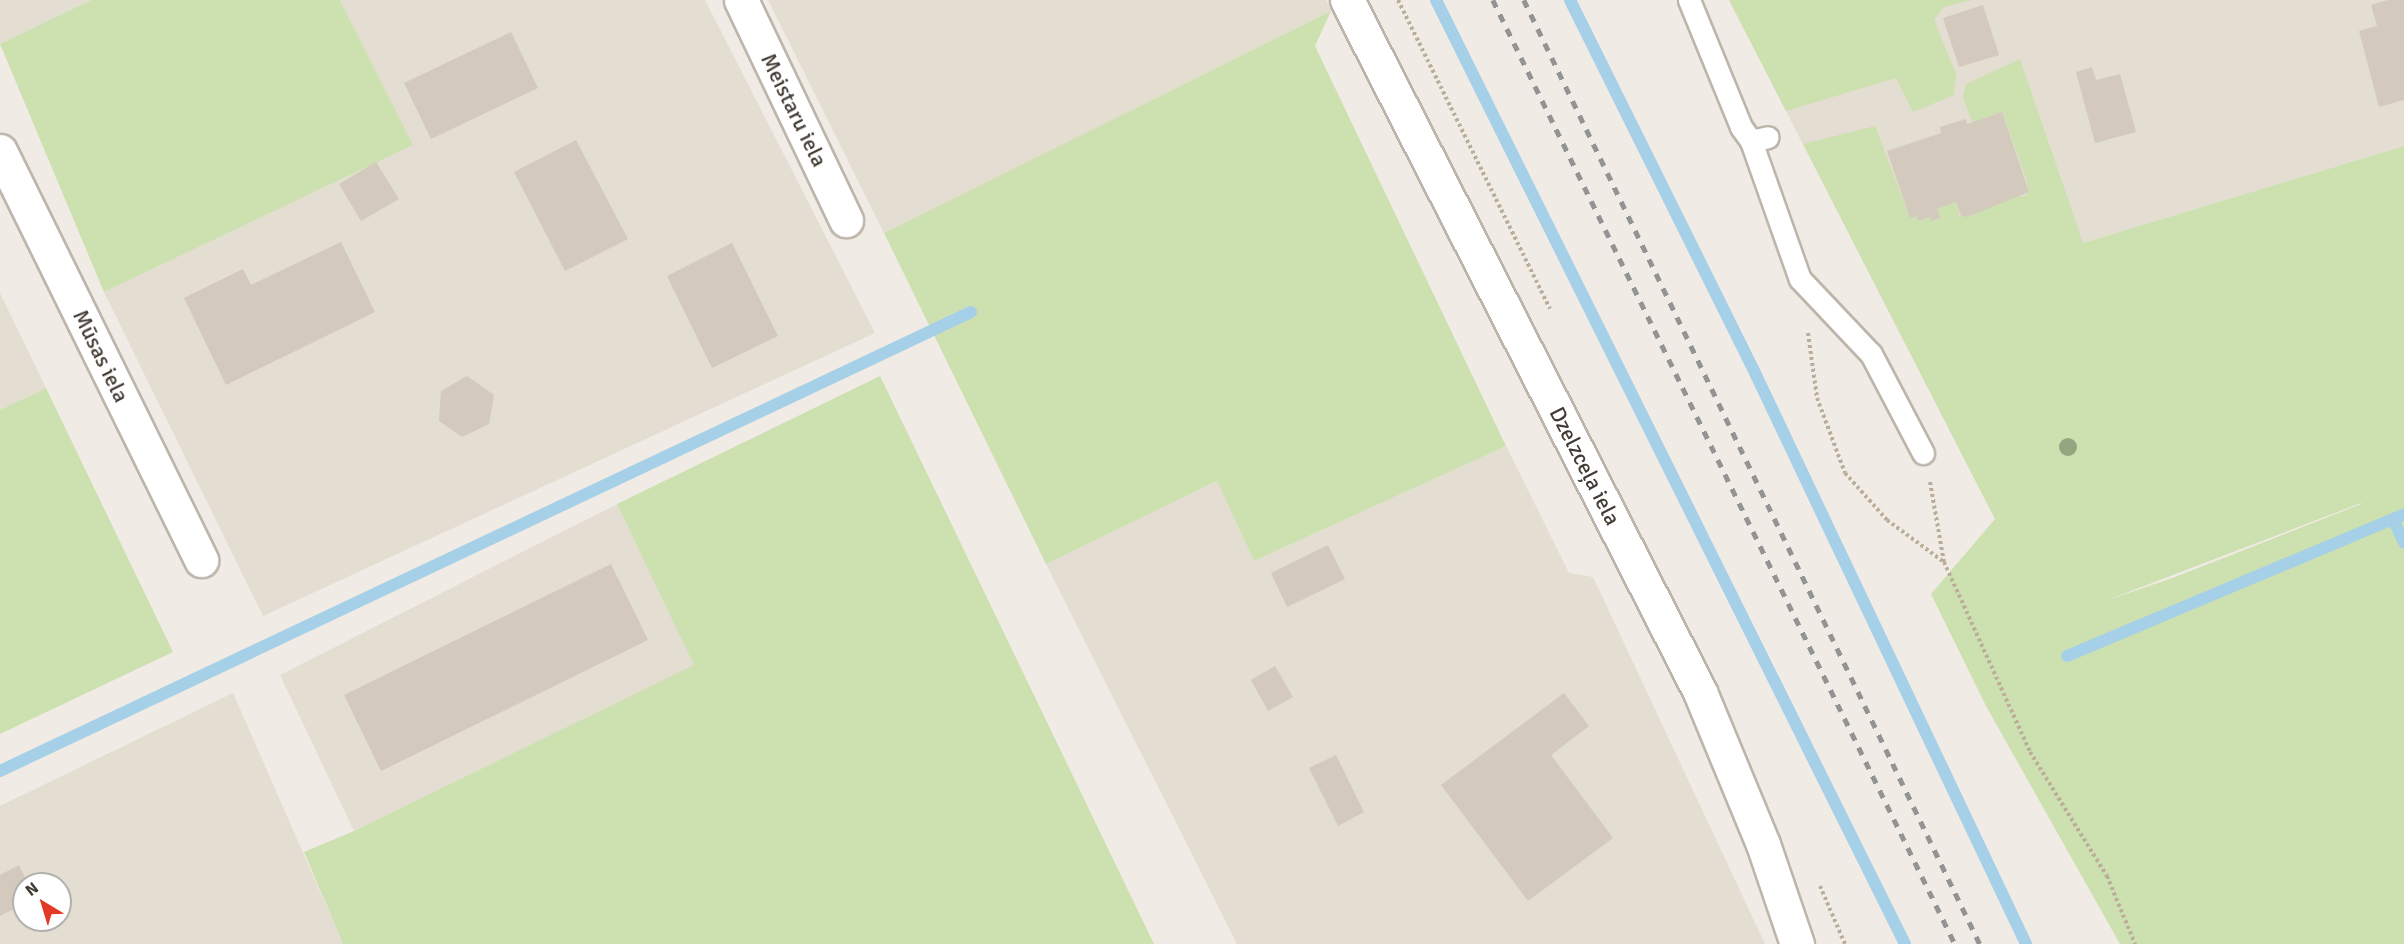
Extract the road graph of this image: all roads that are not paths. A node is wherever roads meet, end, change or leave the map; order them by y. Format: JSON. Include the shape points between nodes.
{"nodes":[{"id":1,"x":741,"y":0,"type":"edge"},
{"id":2,"x":1347,"y":0,"type":"edge"},
{"id":3,"x":1689,"y":0,"type":"edge"},
{"id":4,"x":0,"y":151,"type":"edge"},
{"id":5,"x":846,"y":220,"type":"dead end"},
{"id":6,"x":1923,"y":453,"type":"road end"},
{"id":7,"x":201,"y":561,"type":"dead end"},
{"id":8,"x":1797,"y":944,"type":"edge"}],
"edges":[{"from":1,"to":5,"type":"street","name":"Meistaru iela"},
{"from":2,"to":8,"type":"street","name":"Dzelzceļa iela","via":[[1700,692],[1763,844]]},
{"from":3,"to":6,"type":"lane","via":[[1741,127],[1759,139],[1800,279],[1871,354]]},
{"from":4,"to":7,"type":"street","name":"Mūsas iela"}]}
